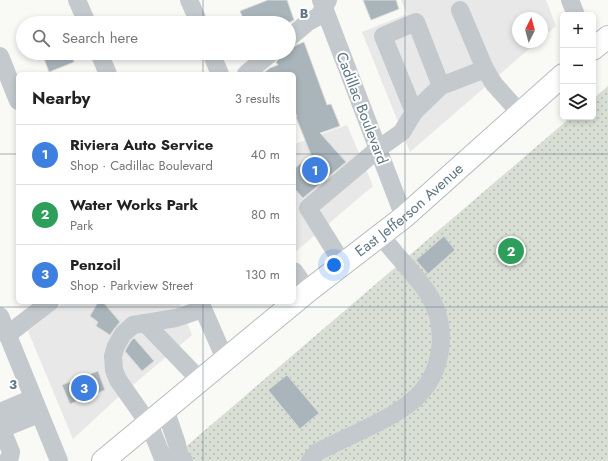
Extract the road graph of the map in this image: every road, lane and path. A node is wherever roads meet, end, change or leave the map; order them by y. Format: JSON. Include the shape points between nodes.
{"nodes":[{"id":1,"x":77,"y":0,"type":"edge"},
{"id":2,"x":189,"y":0,"type":"edge"},
{"id":3,"x":570,"y":0,"type":"edge"},
{"id":4,"x":324,"y":2,"type":"edge"},
{"id":5,"x":460,"y":10,"type":"dead end"},
{"id":6,"x":575,"y":12,"type":"edge"},
{"id":7,"x":84,"y":16,"type":"edge"},
{"id":8,"x":196,"y":16,"type":"edge"},
{"id":9,"x":296,"y":32,"type":"edge"},
{"id":10,"x":608,"y":37,"type":"edge"},
{"id":11,"x":596,"y":46,"type":"edge"},
{"id":12,"x":0,"y":56,"type":"edge"},
{"id":13,"x":102,"y":60,"type":"edge"},
{"id":14,"x":214,"y":60,"type":"edge"},
{"id":15,"x":263,"y":60,"type":"edge"},
{"id":16,"x":485,"y":69,"type":"junction"},
{"id":17,"x":107,"y":72,"type":"edge"},
{"id":18,"x":219,"y":72,"type":"edge"},
{"id":19,"x":248,"y":72,"type":"edge"},
{"id":20,"x":560,"y":78,"type":"edge"},
{"id":21,"x":441,"y":86,"type":"junction"},
{"id":22,"x":16,"y":96,"type":"edge"},
{"id":23,"x":414,"y":112,"type":"junction"},
{"id":24,"x":520,"y":113,"type":"junction"},
{"id":25,"x":378,"y":149,"type":"junction"},
{"id":26,"x":404,"y":217,"type":"junction"},
{"id":27,"x":380,"y":235,"type":"junction"},
{"id":28,"x":343,"y":264,"type":"junction"},
{"id":29,"x":296,"y":274,"type":"edge"},
{"id":30,"x":308,"y":291,"type":"junction"},
{"id":31,"x":296,"y":301,"type":"edge"},
{"id":32,"x":48,"y":304,"type":"edge"},
{"id":33,"x":292,"y":304,"type":"edge"},
{"id":34,"x":202,"y":305,"type":"edge"},
{"id":35,"x":0,"y":316,"type":"edge"},
{"id":36,"x":145,"y":322,"type":"junction"},
{"id":37,"x":7,"y":345,"type":"edge"},
{"id":38,"x":225,"y":359,"type":"junction"},
{"id":39,"x":200,"y":380,"type":"junction"},
{"id":40,"x":36,"y":406,"type":"junction"},
{"id":41,"x":157,"y":416,"type":"junction"},
{"id":42,"x":0,"y":422,"type":"edge"},
{"id":43,"x":7,"y":461,"type":"edge"},
{"id":44,"x":59,"y":461,"type":"edge"},
{"id":45,"x":103,"y":461,"type":"edge"},
{"id":46,"x":164,"y":461,"type":"edge"},
{"id":47,"x":184,"y":461,"type":"edge"},
{"id":48,"x":310,"y":461,"type":"edge"}],
"edges":[{"from":1,"to":7,"type":"street"},
{"from":2,"to":8,"type":"street"},
{"from":3,"to":6,"type":"street"},
{"from":4,"to":9,"type":"street","via":[[319,16]]},
{"from":4,"to":25,"type":"street","name":"Cadillac Boulevard"},
{"from":5,"to":16,"type":"street"},
{"from":10,"to":11,"type":"main road"},
{"from":12,"to":22,"type":"street"},
{"from":13,"to":17,"type":"street"},
{"from":14,"to":18,"type":"street"},
{"from":15,"to":19,"type":"street"},
{"from":16,"to":21,"type":"street"},
{"from":16,"to":24,"type":"street","via":[[494,84]]},
{"from":20,"to":24,"type":"main road","name":"East Jefferson Avenue"},
{"from":21,"to":23,"type":"street"},
{"from":21,"to":23,"type":"street","via":[[416,22],[383,36]]},
{"from":23,"to":25,"type":"street","via":[[402,132]]},
{"from":24,"to":26,"type":"main road","name":"East Jefferson Avenue"},
{"from":25,"to":26,"type":"street","name":"Cadillac Boulevard"},
{"from":25,"to":28,"type":"street","via":[[308,208]]},
{"from":26,"to":27,"type":"main road","name":"East Jefferson Avenue"},
{"from":27,"to":28,"type":"main road","name":"East Jefferson Avenue"},
{"from":27,"to":48,"type":"street","via":[[426,290],[435,306],[441,334],[438,361],[428,385],[409,404],[396,414],[317,452]]},
{"from":28,"to":30,"type":"main road","name":"East Jefferson Avenue"},
{"from":29,"to":30,"type":"street"},
{"from":30,"to":31,"type":"main road","name":"East Jefferson Avenue"},
{"from":32,"to":37,"type":"street"},
{"from":33,"to":38,"type":"main road","name":"East Jefferson Avenue"},
{"from":34,"to":36,"type":"street","via":[[176,318]]},
{"from":34,"to":38,"type":"street"},
{"from":35,"to":37,"type":"street"},
{"from":36,"to":39,"type":"street"},
{"from":36,"to":41,"type":"street","via":[[133,325],[123,334],[113,356],[114,370],[118,380]]},
{"from":37,"to":40,"type":"street"},
{"from":38,"to":39,"type":"main road","name":"East Jefferson Avenue"},
{"from":39,"to":41,"type":"main road","name":"East Jefferson Avenue"},
{"from":40,"to":42,"type":"street"},
{"from":40,"to":44,"type":"street"},
{"from":41,"to":45,"type":"main road","name":"East Jefferson Avenue"},
{"from":41,"to":46,"type":"street"},
{"from":41,"to":47,"type":"street","via":[[177,444],[179,455]]},
{"from":42,"to":43,"type":"street","via":[[11,452]]}]}
